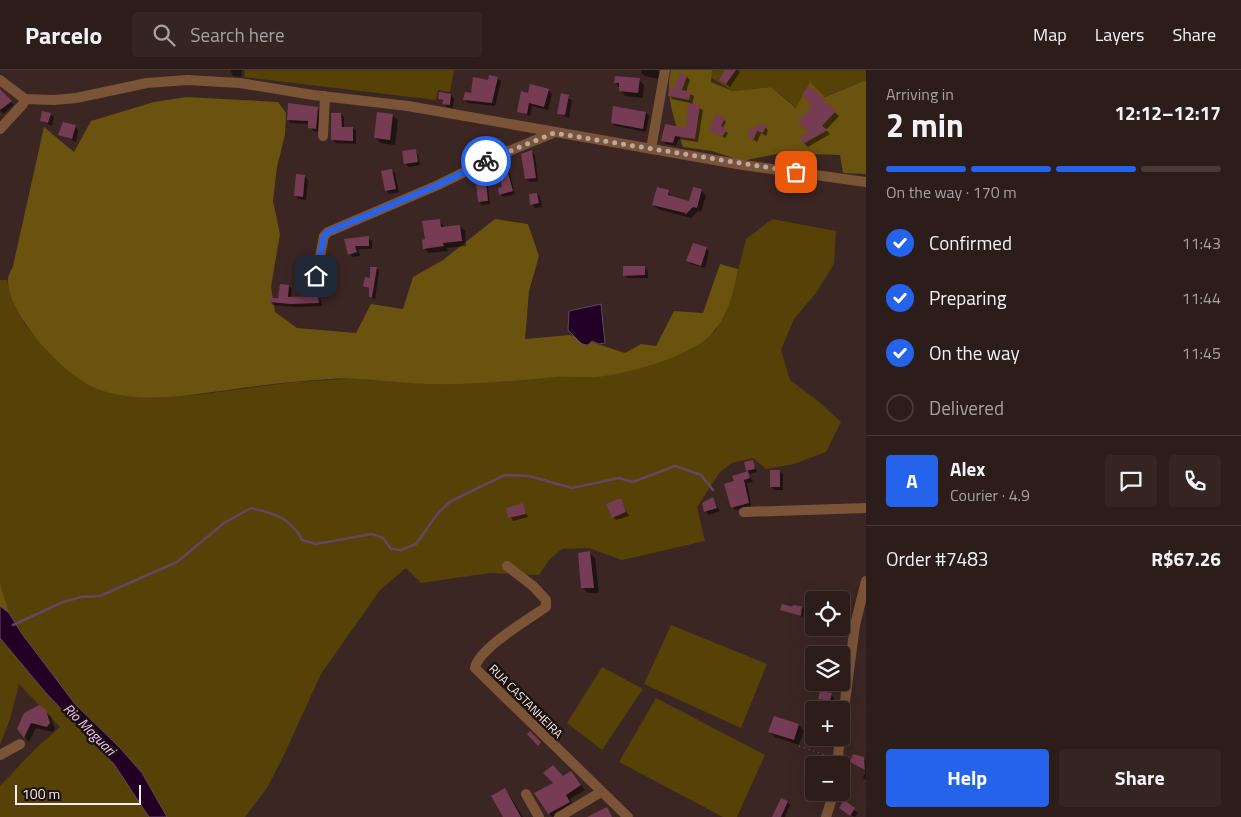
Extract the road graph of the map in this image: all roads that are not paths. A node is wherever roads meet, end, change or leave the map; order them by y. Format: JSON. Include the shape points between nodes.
{"nodes":[{"id":1,"x":665,"y":70,"type":"edge"},
{"id":2,"x":0,"y":80,"type":"edge"},
{"id":3,"x":325,"y":96,"type":"junction"},
{"id":4,"x":25,"y":99,"type":"junction"},
{"id":5,"x":0,"y":129,"type":"edge"},
{"id":6,"x":554,"y":133,"type":"junction"},
{"id":7,"x":323,"y":136,"type":"dead end"},
{"id":8,"x":651,"y":148,"type":"junction"},
{"id":9,"x":866,"y":182,"type":"edge"},
{"id":10,"x":316,"y":276,"type":"dead end"},
{"id":11,"x":866,"y":508,"type":"edge"},
{"id":12,"x":744,"y":512,"type":"dead end"},
{"id":13,"x":507,"y":566,"type":"dead end"},
{"id":14,"x":866,"y":581,"type":"edge"},
{"id":15,"x":845,"y":701,"type":"edge"},
{"id":16,"x":20,"y":744,"type":"dead end"},
{"id":17,"x":0,"y":755,"type":"edge"},
{"id":18,"x":602,"y":792,"type":"junction"},
{"id":19,"x":526,"y":794,"type":"dead end"},
{"id":20,"x":831,"y":801,"type":"edge"},
{"id":21,"x":539,"y":817,"type":"edge"},
{"id":22,"x":558,"y":817,"type":"edge"},
{"id":23,"x":628,"y":817,"type":"edge"},
{"id":24,"x":826,"y":817,"type":"edge"}],
"edges":[{"from":1,"to":8,"type":"street"},
{"from":2,"to":4,"type":"street"},
{"from":3,"to":4,"type":"street","via":[[240,83],[187,80],[147,83],[76,98]]},
{"from":3,"to":6,"type":"street","via":[[408,106]]},
{"from":3,"to":7,"type":"street"},
{"from":4,"to":5,"type":"street"},
{"from":6,"to":8,"type":"street"},
{"from":6,"to":10,"type":"street","via":[[499,154],[438,185],[328,232],[324,236]]},
{"from":8,"to":9,"type":"street"},
{"from":11,"to":12,"type":"street"},
{"from":13,"to":18,"type":"street","name":"RUA CASTANHEIRA","via":[[533,586],[546,600],[546,607],[489,648],[476,662],[475,668]]},
{"from":14,"to":15,"type":"street","via":[[855,624]]},
{"from":16,"to":17,"type":"street"},
{"from":18,"to":22,"type":"street"},
{"from":18,"to":23,"type":"street","name":"RUA CASTANHEIRA"},
{"from":19,"to":21,"type":"street"},
{"from":20,"to":24,"type":"street"}]}
